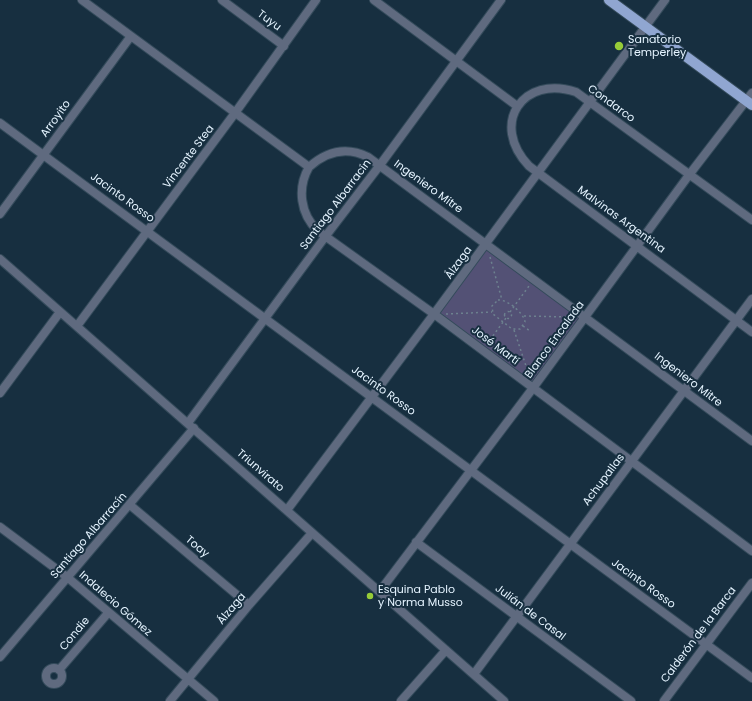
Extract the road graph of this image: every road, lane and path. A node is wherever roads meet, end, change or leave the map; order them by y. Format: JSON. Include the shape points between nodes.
{"nodes":[{"id":1,"x":82,"y":0,"type":"edge"},
{"id":2,"x":222,"y":0,"type":"edge"},
{"id":3,"x":316,"y":0,"type":"edge"},
{"id":4,"x":374,"y":0,"type":"edge"},
{"id":5,"x":501,"y":0,"type":"edge"},
{"id":6,"x":609,"y":0,"type":"edge"},
{"id":7,"x":665,"y":0,"type":"edge"},
{"id":8,"x":645,"y":27,"type":"junction"},
{"id":9,"x":130,"y":36,"type":"junction"},
{"id":10,"x":284,"y":46,"type":"junction"},
{"id":11,"x":456,"y":61,"type":"junction"},
{"id":12,"x":750,"y":99,"type":"edge"},
{"id":13,"x":590,"y":102,"type":"junction"},
{"id":14,"x":517,"y":106,"type":"junction"},
{"id":15,"x":235,"y":113,"type":"junction"},
{"id":16,"x":0,"y":123,"type":"edge"},
{"id":17,"x":44,"y":155,"type":"junction"},
{"id":18,"x":380,"y":165,"type":"junction"},
{"id":19,"x":309,"y":167,"type":"junction"},
{"id":20,"x":538,"y":173,"type":"junction"},
{"id":21,"x":689,"y":175,"type":"junction"},
{"id":22,"x":0,"y":214,"type":"edge"},
{"id":23,"x":752,"y":220,"type":"edge"},
{"id":24,"x":148,"y":231,"type":"junction"},
{"id":25,"x":325,"y":237,"type":"junction"},
{"id":26,"x":486,"y":243,"type":"junction"},
{"id":27,"x":637,"y":245,"type":"junction"},
{"id":28,"x":0,"y":259,"type":"edge"},
{"id":29,"x":534,"y":279,"type":"junction"},
{"id":30,"x":752,"y":299,"type":"edge"},
{"id":31,"x":502,"y":300,"type":"junction"},
{"id":32,"x":513,"y":307,"type":"junction"},
{"id":33,"x":60,"y":312,"type":"junction"},
{"id":34,"x":492,"y":312,"type":"junction"},
{"id":35,"x":510,"y":312,"type":"junction"},
{"id":36,"x":434,"y":314,"type":"junction"},
{"id":37,"x":524,"y":316,"type":"junction"},
{"id":38,"x":570,"y":317,"type":"dead end"},
{"id":39,"x":585,"y":317,"type":"junction"},
{"id":40,"x":506,"y":318,"type":"junction"},
{"id":41,"x":266,"y":319,"type":"junction"},
{"id":42,"x":736,"y":320,"type":"junction"},
{"id":43,"x":503,"y":322,"type":"junction"},
{"id":44,"x":77,"y":326,"type":"junction"},
{"id":45,"x":523,"y":326,"type":"junction"},
{"id":46,"x":514,"y":330,"type":"junction"},
{"id":47,"x":530,"y":331,"type":"dead end"},
{"id":48,"x":752,"y":332,"type":"edge"},
{"id":49,"x":483,"y":350,"type":"junction"},
{"id":50,"x":533,"y":388,"type":"junction"},
{"id":51,"x":683,"y":391,"type":"junction"},
{"id":52,"x":0,"y":392,"type":"edge"},
{"id":53,"x":372,"y":397,"type":"junction"},
{"id":54,"x":191,"y":425,"type":"junction"},
{"id":55,"x":752,"y":441,"type":"edge"},
{"id":56,"x":632,"y":461,"type":"junction"},
{"id":57,"x":471,"y":470,"type":"junction"},
{"id":58,"x":130,"y":505,"type":"junction"},
{"id":59,"x":287,"y":510,"type":"junction"},
{"id":60,"x":0,"y":527,"type":"edge"},
{"id":61,"x":312,"y":533,"type":"junction"},
{"id":62,"x":416,"y":542,"type":"junction"},
{"id":63,"x":570,"y":544,"type":"junction"},
{"id":64,"x":752,"y":551,"type":"edge"},
{"id":65,"x":68,"y":577,"type":"junction"},
{"id":66,"x":752,"y":583,"type":"edge"},
{"id":67,"x":380,"y":591,"type":"junction"},
{"id":68,"x":249,"y":605,"type":"junction"},
{"id":69,"x":108,"y":612,"type":"junction"},
{"id":70,"x":517,"y":616,"type":"junction"},
{"id":71,"x":706,"y":644,"type":"junction"},
{"id":72,"x":446,"y":650,"type":"junction"},
{"id":73,"x":0,"y":658,"type":"edge"},
{"id":74,"x":59,"y":670,"type":"dead end"},
{"id":75,"x":474,"y":674,"type":"junction"},
{"id":76,"x":752,"y":678,"type":"edge"},
{"id":77,"x":188,"y":680,"type":"junction"},
{"id":78,"x":170,"y":701,"type":"edge"},
{"id":79,"x":214,"y":701,"type":"edge"},
{"id":80,"x":401,"y":701,"type":"edge"},
{"id":81,"x":504,"y":701,"type":"edge"},
{"id":82,"x":631,"y":701,"type":"edge"},
{"id":83,"x":664,"y":701,"type":"edge"}],
"edges":[{"from":1,"to":9,"type":"street"},
{"from":2,"to":10,"type":"street","name":"Tuyu"},
{"from":3,"to":10,"type":"street","name":"Vincente Stea"},
{"from":4,"to":11,"type":"street"},
{"from":5,"to":11,"type":"street","name":"Santiago Albarracín"},
{"from":6,"to":8,"type":"main road"},
{"from":7,"to":8,"type":"street","name":"Álzaga"},
{"from":8,"to":12,"type":"main road"},
{"from":8,"to":13,"type":"street","name":"Álzaga"},
{"from":9,"to":15,"type":"street"},
{"from":9,"to":17,"type":"street","name":"Arroyito"},
{"from":10,"to":15,"type":"street","name":"Vincente Stea"},
{"from":11,"to":14,"type":"street"},
{"from":11,"to":18,"type":"street","name":"Santiago Albarracín"},
{"from":12,"to":21,"type":"street","name":"Blanco Encalada"},
{"from":13,"to":14,"type":"street","name":"Condarco","via":[[568,89],[551,88],[534,94]]},
{"from":13,"to":20,"type":"street","name":"Álzaga"},
{"from":13,"to":21,"type":"street","name":"Condarco"},
{"from":14,"to":20,"type":"street","name":"Malvinas Argentina","via":[[511,128],[516,148],[521,158]]},
{"from":15,"to":19,"type":"street"},
{"from":15,"to":24,"type":"street","name":"Vincente Stea"},
{"from":16,"to":17,"type":"street","name":"Jacinto Rosso"},
{"from":17,"to":22,"type":"street","name":"Arroyito"},
{"from":17,"to":24,"type":"street","name":"Jacinto Rosso"},
{"from":18,"to":19,"type":"street","name":"Ingeniero Mitre","via":[[360,153],[345,151],[325,156]]},
{"from":18,"to":25,"type":"street","name":"Santiago Albarracín"},
{"from":18,"to":26,"type":"street","name":"Ingeniero Mitre"},
{"from":19,"to":25,"type":"street","name":"José Martí","via":[[303,179],[304,210],[313,226]]},
{"from":20,"to":26,"type":"street","name":"Álzaga"},
{"from":20,"to":27,"type":"street","name":"Malvinas Argentina"},
{"from":21,"to":23,"type":"street","name":"Condarco"},
{"from":21,"to":27,"type":"street","name":"Blanco Encalada"},
{"from":24,"to":41,"type":"street","name":"Jacinto Rosso"},
{"from":24,"to":44,"type":"street","name":"Vincente Stea"},
{"from":25,"to":36,"type":"street","name":"José Martí"},
{"from":25,"to":41,"type":"street","name":"Santiago Albarracín"},
{"from":26,"to":29,"type":"street","name":"Ingeniero Mitre"},
{"from":26,"to":31,"type":"path"},
{"from":26,"to":36,"type":"street","name":"Álzaga"},
{"from":27,"to":39,"type":"street","name":"Blanco Encalada"},
{"from":27,"to":42,"type":"street","name":"Malvinas Argentina"},
{"from":28,"to":33,"type":"street","name":"Triunvirato"},
{"from":29,"to":32,"type":"path"},
{"from":29,"to":39,"type":"street","name":"Ingeniero Mitre"},
{"from":30,"to":42,"type":"street","name":"Achupallas"},
{"from":31,"to":32,"type":"path"},
{"from":31,"to":34,"type":"path","via":[[493,303]]},
{"from":32,"to":35,"type":"path"},
{"from":32,"to":37,"type":"path"},
{"from":33,"to":44,"type":"street","name":"Triunvirato"},
{"from":33,"to":52,"type":"street"},
{"from":34,"to":36,"type":"path"},
{"from":34,"to":43,"type":"path"},
{"from":35,"to":40,"type":"path","via":[[506,313]]},
{"from":35,"to":40,"type":"path","via":[[511,317]]},
{"from":36,"to":49,"type":"street","name":"José Martí"},
{"from":36,"to":53,"type":"street","name":"Álzaga"},
{"from":37,"to":38,"type":"path"},
{"from":37,"to":45,"type":"path"},
{"from":39,"to":50,"type":"street","name":"Blanco Encalada"},
{"from":39,"to":51,"type":"street","name":"Ingeniero Mitre"},
{"from":40,"to":43,"type":"path"},
{"from":41,"to":53,"type":"street","name":"Jacinto Rosso"},
{"from":41,"to":54,"type":"street","name":"Santiago Albarracín"},
{"from":42,"to":48,"type":"street","name":"Malvinas Argentina"},
{"from":42,"to":51,"type":"street","name":"Achupallas"},
{"from":43,"to":46,"type":"path"},
{"from":43,"to":49,"type":"path"},
{"from":44,"to":54,"type":"street","name":"Triunvirato"},
{"from":45,"to":46,"type":"path"},
{"from":45,"to":47,"type":"path"},
{"from":46,"to":50,"type":"path"},
{"from":49,"to":50,"type":"street","name":"José Martí"},
{"from":50,"to":56,"type":"street","name":"José Martí"},
{"from":50,"to":57,"type":"street","name":"Blanco Encalada"},
{"from":51,"to":55,"type":"street","name":"Ingeniero Mitre"},
{"from":51,"to":56,"type":"street","name":"Achupallas"},
{"from":53,"to":57,"type":"street","name":"Jacinto Rosso"},
{"from":53,"to":59,"type":"street","name":"Álzaga"},
{"from":54,"to":58,"type":"street","name":"Santiago Albarracín"},
{"from":54,"to":59,"type":"street","name":"Triunvirato"},
{"from":56,"to":63,"type":"street","name":"Achupallas"},
{"from":56,"to":64,"type":"street","name":"José Martí"},
{"from":57,"to":62,"type":"street","name":"Blanco Encalada"},
{"from":57,"to":63,"type":"street","name":"Jacinto Rosso"},
{"from":58,"to":65,"type":"street","name":"Santiago Albarracín"},
{"from":58,"to":68,"type":"street","name":"Toay"},
{"from":59,"to":61,"type":"street","name":"Triunvirato"},
{"from":60,"to":65,"type":"street","name":"Indalecio Gómez"},
{"from":61,"to":67,"type":"street","name":"Triunvirato"},
{"from":61,"to":68,"type":"street","name":"Álzaga"},
{"from":62,"to":67,"type":"street","name":"Blanco Encalada"},
{"from":62,"to":70,"type":"street","name":"Julián de Casal"},
{"from":63,"to":70,"type":"street","name":"Achupallas"},
{"from":63,"to":71,"type":"street","name":"Jacinto Rosso"},
{"from":65,"to":69,"type":"street","name":"Indalecio Gómez"},
{"from":65,"to":73,"type":"street","name":"Santiago Albarracín"},
{"from":66,"to":71,"type":"street","name":"Calderón de la Barca"},
{"from":67,"to":72,"type":"street","name":"Triunvirato"},
{"from":68,"to":77,"type":"street","name":"Álzaga"},
{"from":69,"to":74,"type":"street","name":"Condie"},
{"from":69,"to":77,"type":"street","name":"Indalecio Gómez"},
{"from":70,"to":75,"type":"street","name":"Achupallas"},
{"from":70,"to":82,"type":"street","name":"Julián de Casal"},
{"from":71,"to":76,"type":"street","name":"Jacinto Rosso"},
{"from":71,"to":83,"type":"street","name":"Calderón de la Barca"},
{"from":72,"to":75,"type":"street","name":"Triunvirato"},
{"from":72,"to":80,"type":"street"},
{"from":75,"to":81,"type":"street","name":"Triunvirato"},
{"from":77,"to":78,"type":"street","name":"Álzaga"},
{"from":77,"to":79,"type":"street","name":"Indalecio Gómez"}]}
